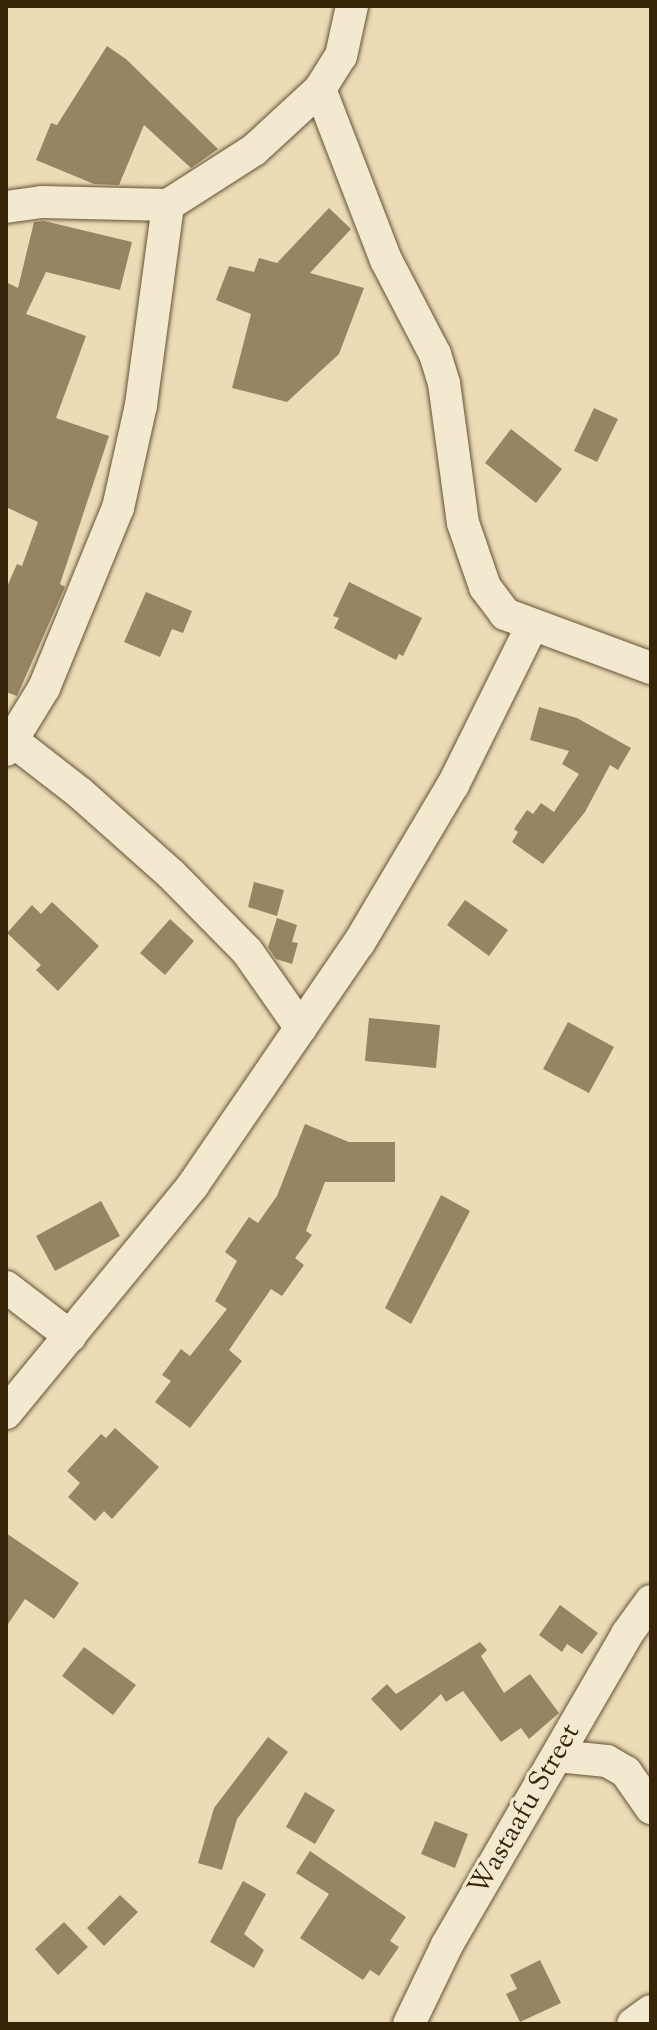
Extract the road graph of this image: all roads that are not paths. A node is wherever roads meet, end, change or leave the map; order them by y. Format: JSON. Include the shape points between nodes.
{"nodes":[{"id":1,"x":352,"y":6,"type":"edge"},
{"id":2,"x":320,"y":89,"type":"junction"},
{"id":3,"x":168,"y":205,"type":"junction"},
{"id":4,"x":6,"y":207,"type":"edge"},
{"id":5,"x":532,"y":626,"type":"junction"},
{"id":6,"x":651,"y":668,"type":"edge"},
{"id":7,"x":10,"y":746,"type":"edge"},
{"id":8,"x":301,"y":1028,"type":"junction"},
{"id":9,"x":6,"y":1287,"type":"edge"},
{"id":10,"x":70,"y":1336,"type":"junction"},
{"id":11,"x":6,"y":1413,"type":"edge"},
{"id":12,"x":651,"y":1601,"type":"edge"},
{"id":13,"x":557,"y":1756,"type":"junction"},
{"id":14,"x":651,"y":1808,"type":"edge"},
{"id":15,"x":651,"y":2011,"type":"edge"},
{"id":16,"x":409,"y":2024,"type":"edge"},
{"id":17,"x":633,"y":2024,"type":"edge"}],
"edges":[{"from":1,"to":2,"type":"street","via":[[341,56]]},
{"from":2,"to":3,"type":"street","via":[[254,150]]},
{"from":2,"to":5,"type":"street","via":[[386,260],[435,354],[472,555],[485,587],[505,614]]},
{"from":3,"to":4,"type":"street","via":[[42,202]]},
{"from":3,"to":7,"type":"street","via":[[146,376],[118,508],[44,688]]},
{"from":5,"to":6,"type":"street"},
{"from":5,"to":8,"type":"street","via":[[453,785],[359,943]]},
{"from":7,"to":8,"type":"street","via":[[80,793],[171,874],[247,951]]},
{"from":8,"to":10,"type":"street","via":[[193,1185]]},
{"from":9,"to":10,"type":"street"},
{"from":10,"to":11,"type":"street"},
{"from":12,"to":13,"type":"street","name":"Wastaafu Street"},
{"from":13,"to":14,"type":"street","via":[[607,1761],[626,1772]]},
{"from":13,"to":16,"type":"street","name":"Wastaafu Street","via":[[447,1945]]},
{"from":15,"to":17,"type":"street"}]}
